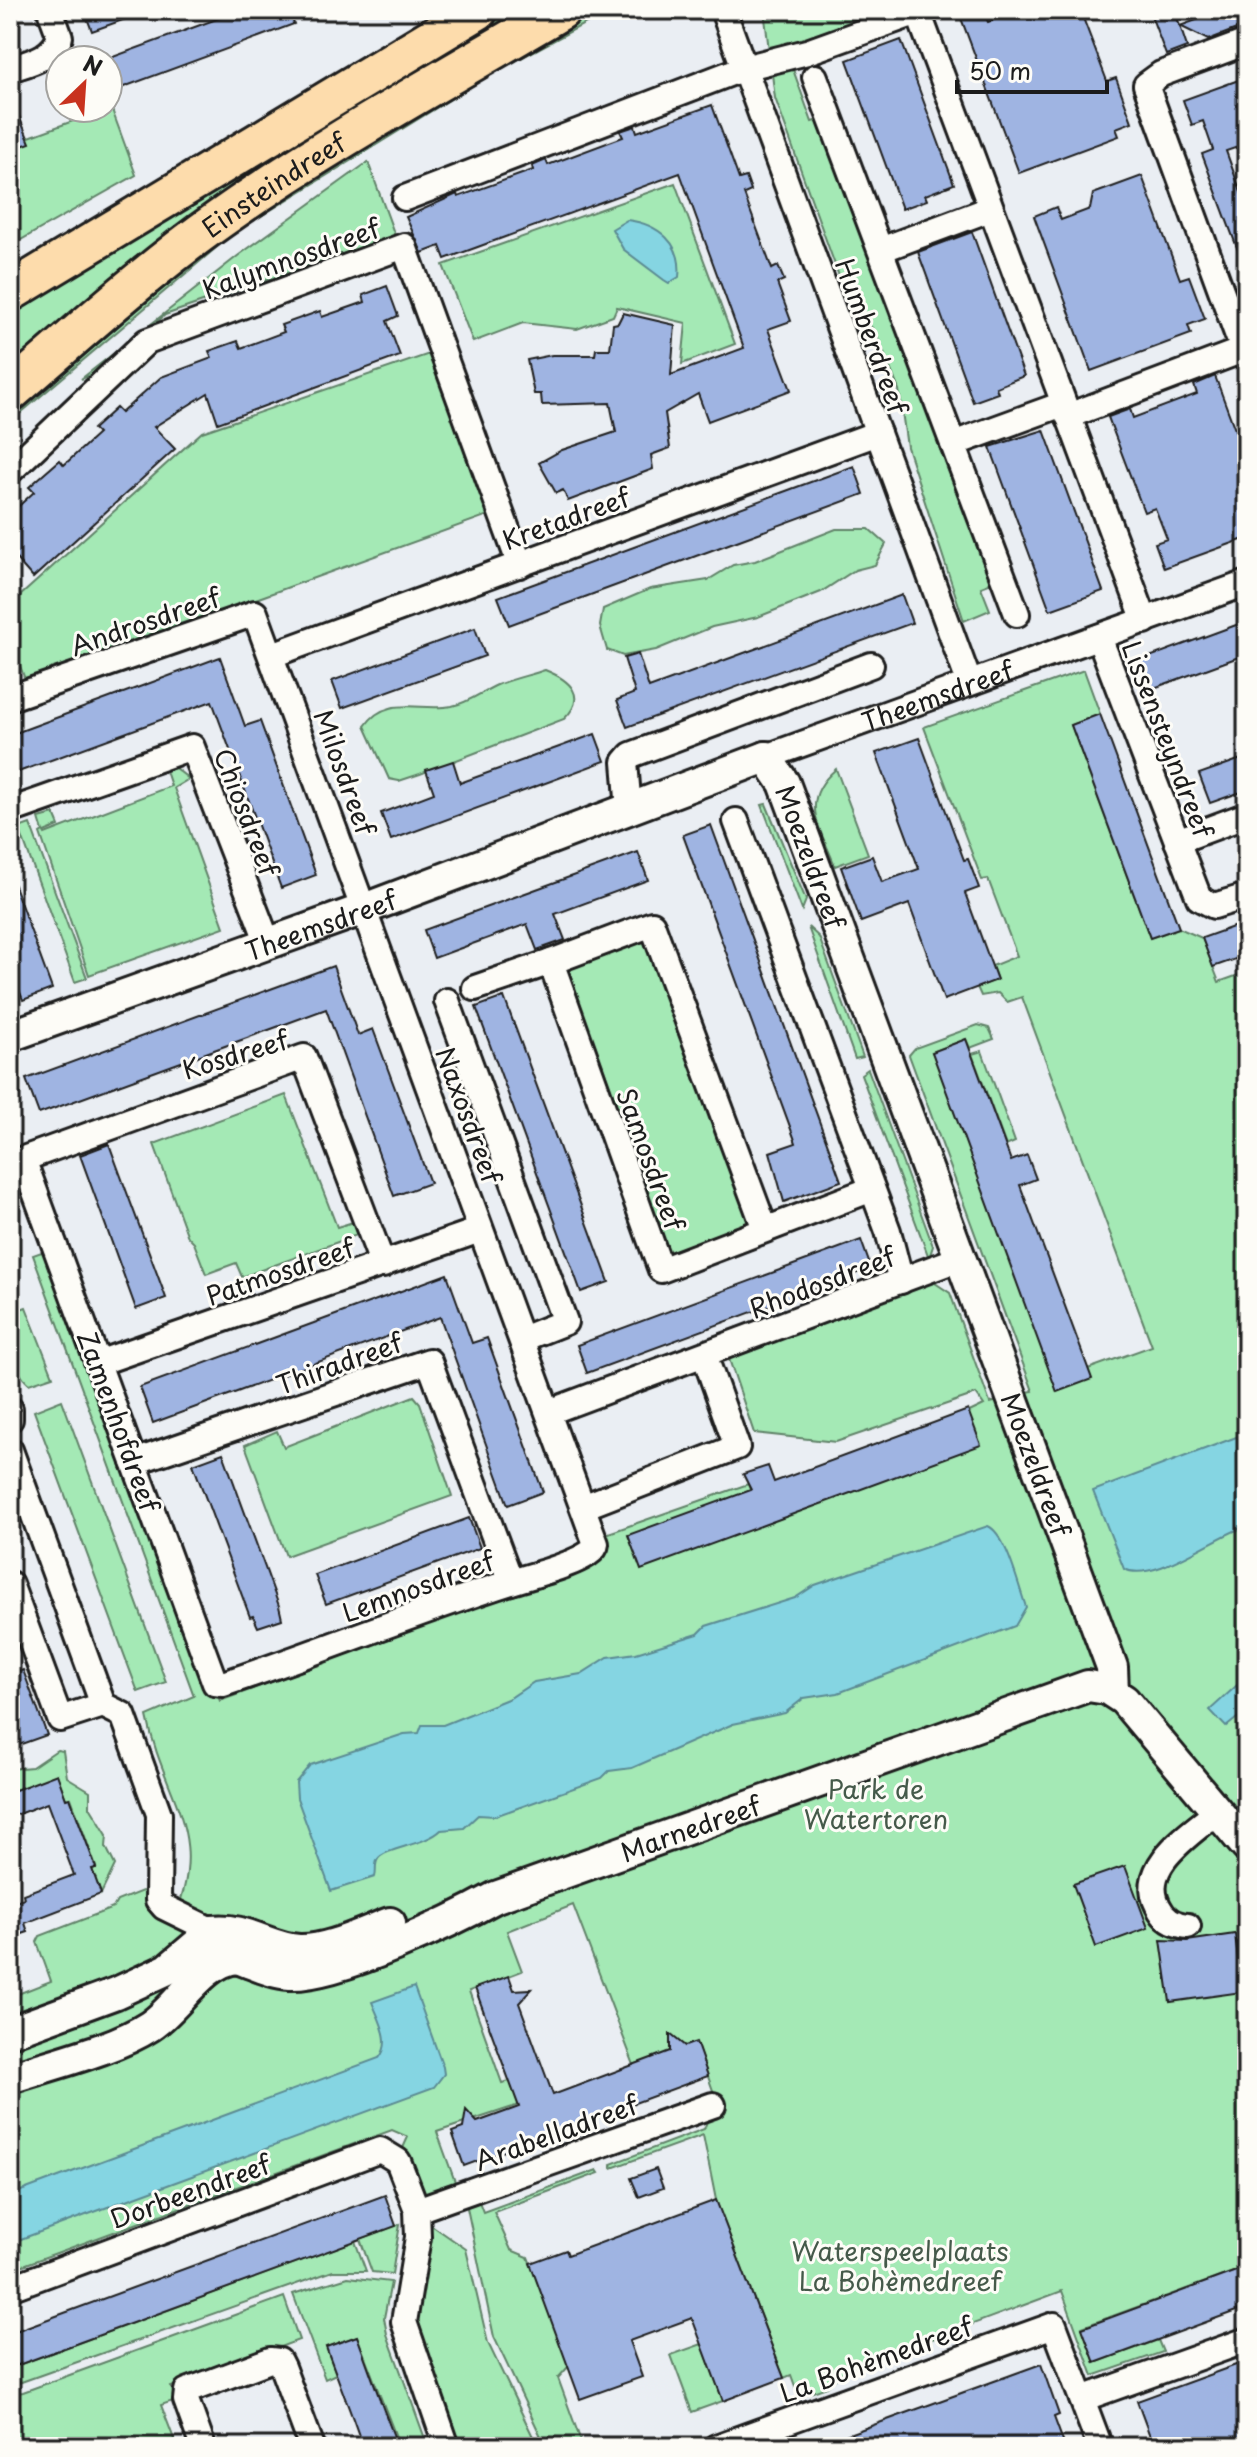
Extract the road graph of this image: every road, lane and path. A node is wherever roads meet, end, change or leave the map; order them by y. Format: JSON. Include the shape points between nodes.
{"nodes":[{"id":1,"x":50,"y":10,"type":"edge"},
{"id":2,"x":478,"y":10,"type":"edge"},
{"id":3,"x":561,"y":10,"type":"edge"},
{"id":4,"x":723,"y":10,"type":"edge"},
{"id":5,"x":1247,"y":42,"type":"edge"},
{"id":6,"x":744,"y":68,"type":"junction"},
{"id":7,"x":10,"y":69,"type":"edge"},
{"id":8,"x":815,"y":77,"type":"dead end"},
{"id":9,"x":405,"y":198,"type":"dead end"},
{"id":10,"x":990,"y":209,"type":"junction"},
{"id":11,"x":883,"y":249,"type":"junction"},
{"id":12,"x":10,"y":292,"type":"edge"},
{"id":13,"x":10,"y":392,"type":"edge"},
{"id":14,"x":1066,"y":410,"type":"junction"},
{"id":15,"x":878,"y":433,"type":"junction"},
{"id":16,"x":953,"y":444,"type":"junction"},
{"id":17,"x":10,"y":471,"type":"edge"},
{"id":18,"x":520,"y":565,"type":"junction"},
{"id":19,"x":1247,"y":583,"type":"edge"},
{"id":20,"x":1017,"y":614,"type":"dead end"},
{"id":21,"x":1145,"y":621,"type":"junction"},
{"id":22,"x":1099,"y":637,"type":"junction"},
{"id":23,"x":272,"y":655,"type":"junction"},
{"id":24,"x":871,"y":665,"type":"dead end"},
{"id":25,"x":969,"y":682,"type":"junction"},
{"id":26,"x":12,"y":692,"type":"edge"},
{"id":27,"x":766,"y":757,"type":"junction"},
{"id":28,"x":629,"y":810,"type":"junction"},
{"id":29,"x":10,"y":811,"type":"edge"},
{"id":30,"x":1247,"y":815,"type":"edge"},
{"id":31,"x":736,"y":821,"type":"dead end"},
{"id":32,"x":1177,"y":841,"type":"junction"},
{"id":33,"x":1247,"y":896,"type":"edge"},
{"id":34,"x":364,"y":909,"type":"junction"},
{"id":35,"x":268,"y":943,"type":"junction"},
{"id":36,"x":551,"y":962,"type":"junction"},
{"id":37,"x":475,"y":988,"type":"dead end"},
{"id":38,"x":447,"y":1001,"type":"dead end"},
{"id":39,"x":10,"y":1036,"type":"edge"},
{"id":40,"x":23,"y":1159,"type":"joint"},
{"id":41,"x":872,"y":1189,"type":"junction"},
{"id":42,"x":765,"y":1229,"type":"junction"},
{"id":43,"x":480,"y":1230,"type":"junction"},
{"id":44,"x":951,"y":1262,"type":"junction"},
{"id":45,"x":383,"y":1265,"type":"junction"},
{"id":46,"x":901,"y":1281,"type":"junction"},
{"id":47,"x":522,"y":1339,"type":"junction"},
{"id":48,"x":705,"y":1357,"type":"junction"},
{"id":49,"x":98,"y":1363,"type":"junction"},
{"id":50,"x":10,"y":1409,"type":"edge"},
{"id":51,"x":549,"y":1412,"type":"junction"},
{"id":52,"x":10,"y":1419,"type":"edge"},
{"id":53,"x":10,"y":1450,"type":"edge"},
{"id":54,"x":134,"y":1462,"type":"junction"},
{"id":55,"x":583,"y":1507,"type":"junction"},
{"id":56,"x":511,"y":1582,"type":"junction"},
{"id":57,"x":10,"y":1584,"type":"edge"},
{"id":58,"x":215,"y":1683,"type":"joint"},
{"id":59,"x":1100,"y":1689,"type":"junction"},
{"id":60,"x":103,"y":1705,"type":"junction"},
{"id":61,"x":1218,"y":1811,"type":"junction"},
{"id":62,"x":1247,"y":1847,"type":"edge"},
{"id":63,"x":496,"y":1897,"type":"junction"},
{"id":64,"x":1188,"y":1926,"type":"dead end"},
{"id":65,"x":213,"y":1931,"type":"junction"},
{"id":66,"x":237,"y":1958,"type":"junction"},
{"id":67,"x":10,"y":2032,"type":"edge"},
{"id":68,"x":10,"y":2078,"type":"edge"},
{"id":69,"x":713,"y":2105,"type":"dead end"},
{"id":70,"x":417,"y":2210,"type":"junction"},
{"id":71,"x":10,"y":2288,"type":"edge"},
{"id":72,"x":1247,"y":2340,"type":"edge"},
{"id":73,"x":1082,"y":2399,"type":"junction"},
{"id":74,"x":779,"y":2436,"type":"edge"},
{"id":75,"x":203,"y":2447,"type":"edge"},
{"id":76,"x":312,"y":2447,"type":"edge"},
{"id":77,"x":447,"y":2447,"type":"edge"},
{"id":78,"x":716,"y":2447,"type":"edge"},
{"id":79,"x":1100,"y":2447,"type":"edge"}],
"edges":[{"from":1,"to":7,"type":"street","via":[[60,37],[56,47],[51,54]]},
{"from":2,"to":12,"type":"main road","name":"Einsteindreef"},
{"from":3,"to":13,"type":"main road","name":"Einsteindreef","via":[[317,154],[221,218]]},
{"from":4,"to":6,"type":"street","name":"Humberdreef"},
{"from":5,"to":14,"type":"street","via":[[1161,74],[1146,85],[1243,350]]},
{"from":6,"to":9,"type":"street"},
{"from":6,"to":10,"type":"street","via":[[807,52],[918,12]]},
{"from":6,"to":15,"type":"street","name":"Humberdreef"},
{"from":8,"to":11,"type":"street","name":"Humberdreef"},
{"from":10,"to":11,"type":"street"},
{"from":10,"to":14,"type":"street"},
{"from":11,"to":16,"type":"street","name":"Humberdreef"},
{"from":14,"to":16,"type":"street"},
{"from":14,"to":21,"type":"street"},
{"from":15,"to":18,"type":"street","name":"Kretadreef"},
{"from":15,"to":25,"type":"street","name":"Humberdreef"},
{"from":16,"to":20,"type":"street","name":"Humberdreef"},
{"from":17,"to":18,"type":"street","name":"Kalymnosdreef","via":[[147,341],[404,246]]},
{"from":18,"to":23,"type":"street","name":"Kretadreef"},
{"from":19,"to":21,"type":"street","name":"Theemsdreef"},
{"from":21,"to":22,"type":"street","name":"Theemsdreef"},
{"from":22,"to":25,"type":"street","name":"Theemsdreef"},
{"from":22,"to":32,"type":"street","name":"Lissensteyndreef"},
{"from":23,"to":26,"type":"street","name":"Androsdreef","via":[[255,613]]},
{"from":23,"to":34,"type":"street","name":"Milosdreef"},
{"from":24,"to":28,"type":"street","name":"Theemsdreef","via":[[631,755],[625,762]]},
{"from":25,"to":27,"type":"street","name":"Theemsdreef"},
{"from":27,"to":28,"type":"street","name":"Theemsdreef"},
{"from":27,"to":44,"type":"street","name":"Moezeldreef","via":[[784,783]]},
{"from":28,"to":34,"type":"street","name":"Theemsdreef"},
{"from":29,"to":35,"type":"street","name":"Chiosdreef","via":[[192,747]]},
{"from":30,"to":32,"type":"street"},
{"from":31,"to":41,"type":"street"},
{"from":32,"to":33,"type":"street","name":"Lissensteyndreef","via":[[1199,898],[1214,906]]},
{"from":34,"to":35,"type":"street","name":"Theemsdreef"},
{"from":34,"to":43,"type":"street","name":"Naxosdreef"},
{"from":35,"to":39,"type":"street","name":"Theemsdreef"},
{"from":36,"to":37,"type":"street"},
{"from":36,"to":42,"type":"street","via":[[652,924]]},
{"from":36,"to":42,"type":"street","name":"Samosdreef","via":[[661,1270]]},
{"from":38,"to":47,"type":"street","name":"Naxosdreef","via":[[565,1322]]},
{"from":40,"to":45,"type":"street","name":"Kosdreef","via":[[304,1057]]},
{"from":40,"to":49,"type":"street","name":"Zamenhofdreef"},
{"from":41,"to":42,"type":"street","name":"Samosdreef"},
{"from":41,"to":46,"type":"street"},
{"from":43,"to":45,"type":"street","name":"Patmosdreef"},
{"from":43,"to":47,"type":"street","name":"Naxosdreef"},
{"from":44,"to":46,"type":"street","name":"Rhodosdreef"},
{"from":44,"to":59,"type":"street","name":"Moezeldreef"},
{"from":45,"to":49,"type":"street","name":"Patmosdreef"},
{"from":46,"to":48,"type":"street","name":"Rhodosdreef"},
{"from":47,"to":51,"type":"street","name":"Naxosdreef"},
{"from":48,"to":51,"type":"street","name":"Rhodosdreef"},
{"from":48,"to":55,"type":"street","via":[[737,1447]]},
{"from":49,"to":54,"type":"street","name":"Zamenhofdreef"},
{"from":50,"to":52,"type":"street"},
{"from":51,"to":55,"type":"street","name":"Naxosdreef"},
{"from":53,"to":60,"type":"street"},
{"from":54,"to":56,"type":"street","name":"Thiradreef","via":[[429,1361]]},
{"from":54,"to":58,"type":"street","name":"Zamenhofdreef"},
{"from":55,"to":56,"type":"street","name":"Lemnosdreef","via":[[594,1552]]},
{"from":56,"to":58,"type":"street","name":"Lemnosdreef","via":[[316,1653]]},
{"from":57,"to":60,"type":"street","via":[[60,1719]]},
{"from":59,"to":61,"type":"street","via":[[1124,1700]]},
{"from":59,"to":63,"type":"street","name":"Marnedreef"},
{"from":60,"to":65,"type":"street","via":[[123,1715],[159,1814],[158,1900]]},
{"from":61,"to":62,"type":"street"},
{"from":61,"to":64,"type":"street","via":[[1173,1850],[1155,1876],[1153,1892],[1162,1914]]},
{"from":63,"to":65,"type":"street","name":"Marnedreef","via":[[440,1905],[313,1949],[297,1950],[235,1929]]},
{"from":63,"to":66,"type":"street","name":"Marnedreef","via":[[448,1924],[330,1968],[291,1974]]},
{"from":65,"to":66,"type":"street","via":[[218,1943]]},
{"from":65,"to":67,"type":"street","via":[[168,1969]]},
{"from":66,"to":68,"type":"street","via":[[212,1966],[171,2009],[130,2039]]},
{"from":69,"to":70,"type":"street","name":"Arabelladreef"},
{"from":70,"to":71,"type":"street","name":"Dorbeendreef","via":[[398,2161],[380,2150]]},
{"from":70,"to":77,"type":"street","via":[[418,2237],[404,2322]]},
{"from":72,"to":73,"type":"street"},
{"from":73,"to":74,"type":"street","name":"La Bohèmedreef","via":[[1054,2325]]},
{"from":73,"to":79,"type":"street"},
{"from":74,"to":78,"type":"street","name":"La Bohèmedreef"},
{"from":75,"to":76,"type":"street","via":[[187,2391],[270,2360],[282,2367]]}]}
